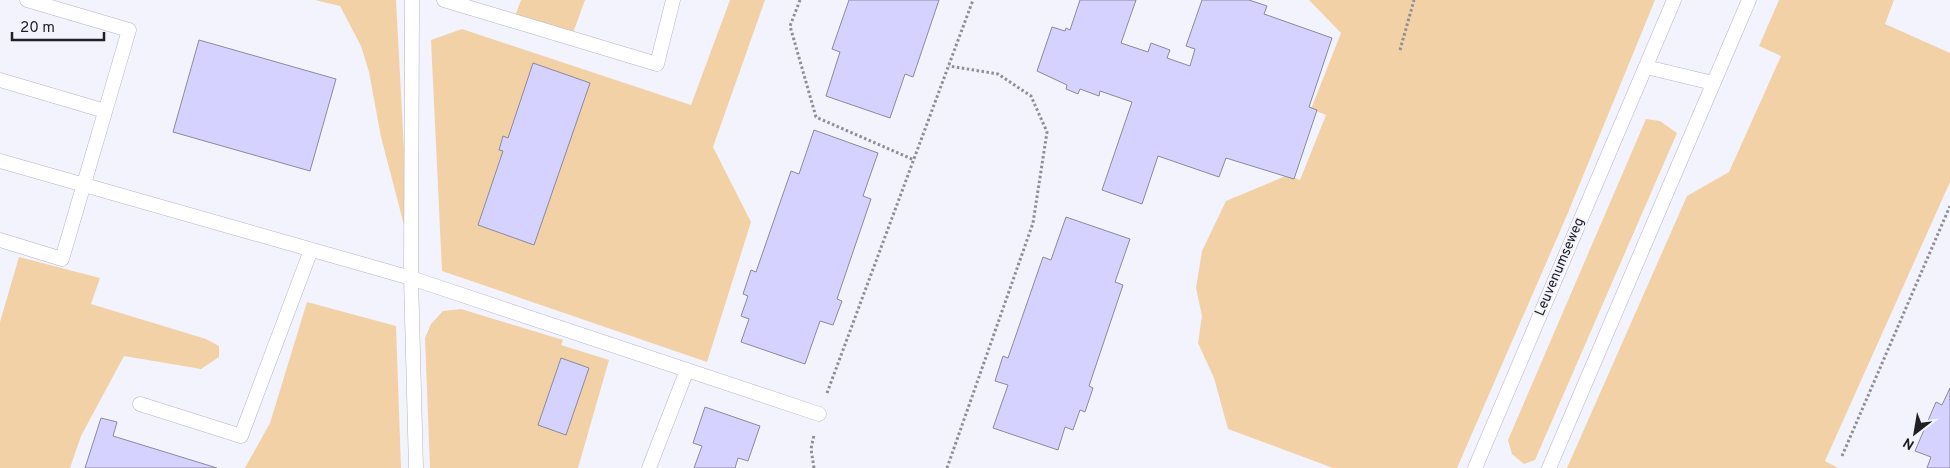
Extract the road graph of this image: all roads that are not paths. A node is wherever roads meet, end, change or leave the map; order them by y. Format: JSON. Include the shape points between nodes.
{"nodes":[{"id":1,"x":26,"y":0,"type":"edge"},
{"id":2,"x":412,"y":0,"type":"edge"},
{"id":3,"x":444,"y":0,"type":"edge"},
{"id":4,"x":673,"y":0,"type":"edge"},
{"id":5,"x":1674,"y":0,"type":"edge"},
{"id":6,"x":1749,"y":0,"type":"edge"},
{"id":7,"x":1646,"y":67,"type":"junction"},
{"id":8,"x":0,"y":80,"type":"edge"},
{"id":9,"x":1713,"y":83,"type":"junction"},
{"id":10,"x":106,"y":111,"type":"junction"},
{"id":11,"x":0,"y":161,"type":"edge"},
{"id":12,"x":84,"y":185,"type":"junction"},
{"id":13,"x":0,"y":240,"type":"edge"},
{"id":14,"x":311,"y":250,"type":"junction"},
{"id":15,"x":411,"y":278,"type":"junction"},
{"id":16,"x":688,"y":370,"type":"junction"},
{"id":17,"x":140,"y":404,"type":"dead end"},
{"id":18,"x":819,"y":414,"type":"road end"},
{"id":19,"x":416,"y":468,"type":"edge"},
{"id":20,"x":649,"y":468,"type":"edge"},
{"id":21,"x":1476,"y":468,"type":"edge"},
{"id":22,"x":1549,"y":468,"type":"edge"}],
"edges":[{"from":1,"to":10,"type":"lane","via":[[129,30]]},
{"from":2,"to":15,"type":"lane"},
{"from":3,"to":4,"type":"lane","via":[[657,64]]},
{"from":5,"to":7,"type":"lane","name":"Leuvenumseweg"},
{"from":6,"to":9,"type":"lane"},
{"from":7,"to":9,"type":"lane"},
{"from":7,"to":21,"type":"lane","name":"Leuvenumseweg"},
{"from":8,"to":10,"type":"lane"},
{"from":9,"to":22,"type":"lane"},
{"from":10,"to":12,"type":"lane"},
{"from":11,"to":12,"type":"lane"},
{"from":12,"to":13,"type":"lane","via":[[62,259]]},
{"from":12,"to":14,"type":"lane"},
{"from":14,"to":15,"type":"lane"},
{"from":14,"to":17,"type":"lane","via":[[241,436]]},
{"from":15,"to":16,"type":"lane"},
{"from":15,"to":19,"type":"lane"},
{"from":16,"to":18,"type":"lane"},
{"from":16,"to":20,"type":"lane"}]}
